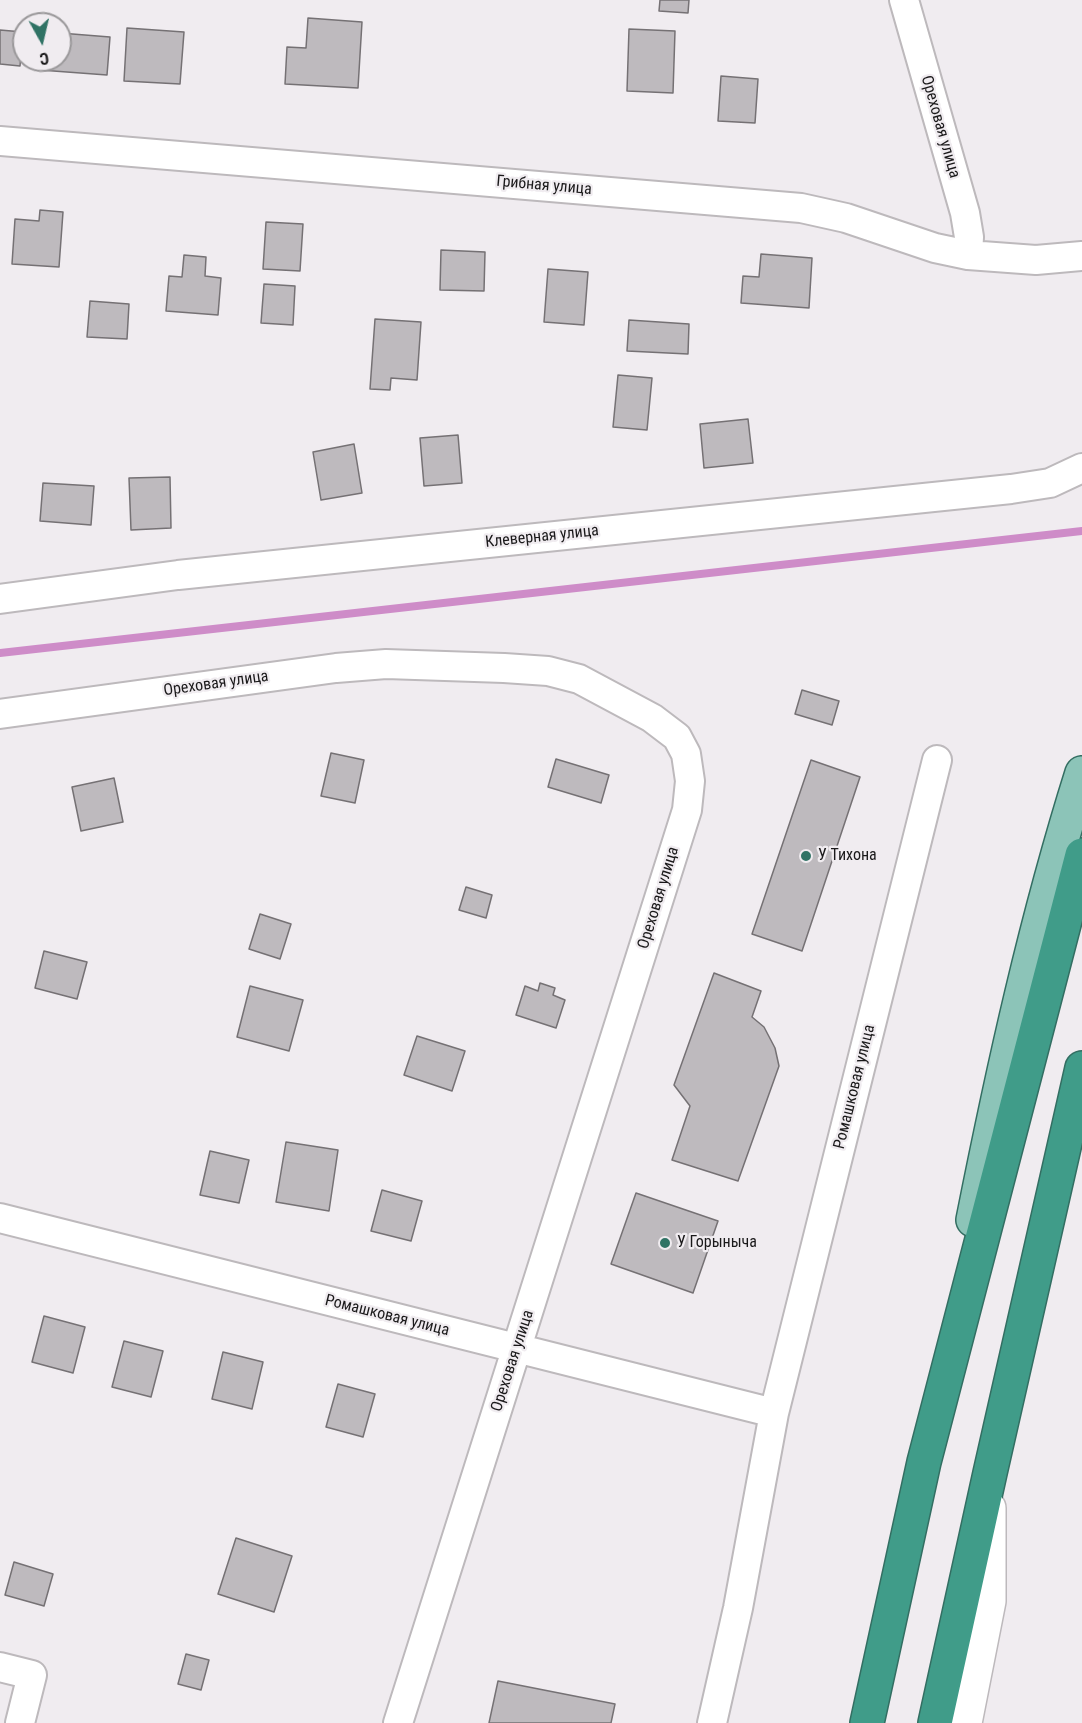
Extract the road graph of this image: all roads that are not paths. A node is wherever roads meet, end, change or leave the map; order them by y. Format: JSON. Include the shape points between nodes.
{"nodes":[{"id":1,"x":904,"y":0,"type":"edge"},
{"id":2,"x":0,"y":141,"type":"edge"},
{"id":3,"x":968,"y":255,"type":"junction"},
{"id":4,"x":1082,"y":256,"type":"edge"},
{"id":5,"x":1082,"y":468,"type":"edge"},
{"id":6,"x":0,"y":598,"type":"edge"},
{"id":7,"x":0,"y":714,"type":"edge"},
{"id":8,"x":937,"y":760,"type":"dead end"},
{"id":9,"x":1082,"y":773,"type":"edge"},
{"id":10,"x":1082,"y":855,"type":"edge"},
{"id":11,"x":1082,"y":1068,"type":"edge"},
{"id":12,"x":0,"y":1218,"type":"edge"},
{"id":13,"x":517,"y":1349,"type":"junction"},
{"id":14,"x":774,"y":1413,"type":"junction"},
{"id":15,"x":924,"y":1462,"type":"junction"},
{"id":16,"x":990,"y":1473,"type":"junction"},
{"id":17,"x":0,"y":1667,"type":"edge"},
{"id":18,"x":20,"y":1723,"type":"edge"},
{"id":19,"x":398,"y":1723,"type":"edge"},
{"id":20,"x":712,"y":1723,"type":"edge"},
{"id":21,"x":867,"y":1723,"type":"edge"},
{"id":22,"x":935,"y":1723,"type":"edge"},
{"id":23,"x":965,"y":1723,"type":"edge"}],
"edges":[{"from":1,"to":3,"type":"street","name":"Ореховая улица","via":[[965,213]]},
{"from":2,"to":3,"type":"street","name":"Грибная улица","via":[[801,208]]},
{"from":3,"to":4,"type":"street","name":"Грибная улица","via":[[1036,260]]},
{"from":5,"to":6,"type":"street","name":"Клеверная улица","via":[[1050,483],[1011,489],[178,575]]},
{"from":7,"to":13,"type":"street","name":"Ореховая улица","via":[[386,664],[548,671],[579,679],[652,718],[676,737],[688,763],[687,810]]},
{"from":8,"to":14,"type":"street","name":"Ромашковая улица"},
{"from":9,"to":15,"type":"main road","via":[[998,1094]]},
{"from":10,"to":15,"type":"highway"},
{"from":11,"to":16,"type":"highway"},
{"from":12,"to":13,"type":"street","name":"Ромашковая улица"},
{"from":13,"to":14,"type":"street","name":"Ромашковая улица"},
{"from":13,"to":19,"type":"street","name":"Ореховая улица"},
{"from":14,"to":20,"type":"street","name":"Ромашковая улица"},
{"from":15,"to":21,"type":"highway"},
{"from":16,"to":22,"type":"highway"},
{"from":16,"to":23,"type":"street","via":[[989,1601]]},
{"from":17,"to":18,"type":"street","via":[[32,1675]]}]}
